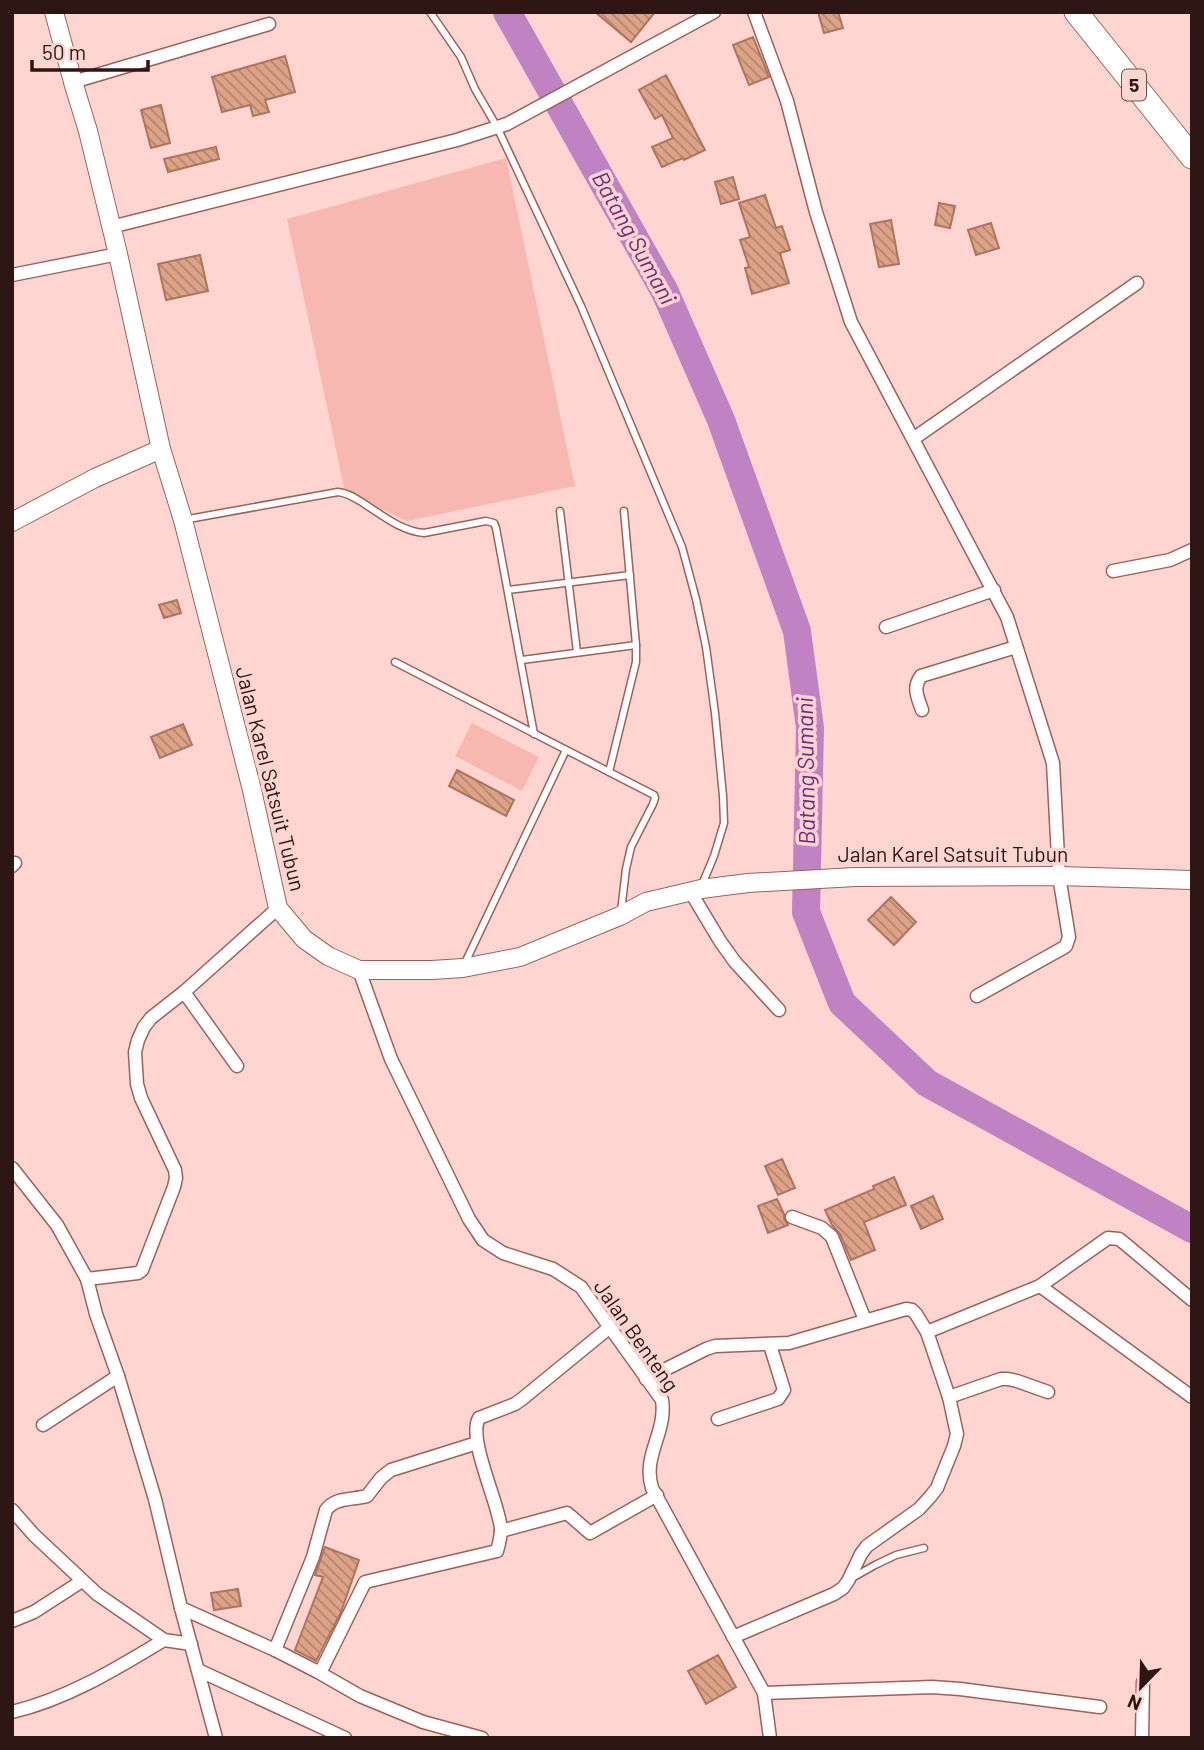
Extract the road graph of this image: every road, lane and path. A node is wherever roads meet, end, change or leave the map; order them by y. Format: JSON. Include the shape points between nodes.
{"nodes":[{"id":1,"x":54,"y":12,"type":"edge"},
{"id":2,"x":430,"y":12,"type":"edge"},
{"id":3,"x":714,"y":12,"type":"edge"},
{"id":4,"x":754,"y":12,"type":"edge"},
{"id":5,"x":1076,"y":12,"type":"edge"},
{"id":6,"x":269,"y":24,"type":"dead end"},
{"id":7,"x":73,"y":82,"type":"junction"},
{"id":8,"x":502,"y":126,"type":"junction"},
{"id":9,"x":1192,"y":157,"type":"edge"},
{"id":10,"x":111,"y":227,"type":"junction"},
{"id":11,"x":118,"y":254,"type":"junction"},
{"id":12,"x":12,"y":275,"type":"edge"},
{"id":13,"x":1138,"y":282,"type":"dead end"},
{"id":14,"x":913,"y":439,"type":"junction"},
{"id":15,"x":161,"y":449,"type":"junction"},
{"id":16,"x":560,"y":511,"type":"dead end"},
{"id":17,"x":624,"y":511,"type":"dead end"},
{"id":18,"x":183,"y":520,"type":"junction"},
{"id":19,"x":12,"y":522,"type":"edge"},
{"id":20,"x":1192,"y":550,"type":"edge"},
{"id":21,"x":1113,"y":571,"type":"dead end"},
{"id":22,"x":630,"y":575,"type":"junction"},
{"id":23,"x":569,"y":583,"type":"junction"},
{"id":24,"x":508,"y":590,"type":"junction"},
{"id":25,"x":994,"y":590,"type":"junction"},
{"id":26,"x":886,"y":627,"type":"dead end"},
{"id":27,"x":636,"y":645,"type":"junction"},
{"id":28,"x":1016,"y":647,"type":"junction"},
{"id":29,"x":577,"y":652,"type":"junction"},
{"id":30,"x":522,"y":660,"type":"junction"},
{"id":31,"x":395,"y":662,"type":"dead end"},
{"id":32,"x":922,"y":710,"type":"dead end"},
{"id":33,"x":534,"y":734,"type":"junction"},
{"id":34,"x":566,"y":750,"type":"junction"},
{"id":35,"x":609,"y":772,"type":"junction"},
{"id":36,"x":1059,"y":876,"type":"junction"},
{"id":37,"x":1192,"y":880,"type":"edge"},
{"id":38,"x":695,"y":890,"type":"junction"},
{"id":39,"x":278,"y":908,"type":"junction"},
{"id":40,"x":620,"y":916,"type":"junction"},
{"id":41,"x":463,"y":968,"type":"junction"},
{"id":42,"x":359,"y":970,"type":"junction"},
{"id":43,"x":184,"y":992,"type":"junction"},
{"id":44,"x":977,"y":996,"type":"dead end"},
{"id":45,"x":779,"y":1010,"type":"dead end"},
{"id":46,"x":237,"y":1066,"type":"dead end"},
{"id":47,"x":12,"y":1168,"type":"edge"},
{"id":48,"x":792,"y":1217,"type":"dead end"},
{"id":49,"x":87,"y":1279,"type":"junction"},
{"id":50,"x":1040,"y":1286,"type":"junction"},
{"id":51,"x":1192,"y":1300,"type":"edge"},
{"id":52,"x":865,"y":1320,"type":"junction"},
{"id":53,"x":610,"y":1327,"type":"junction"},
{"id":54,"x":927,"y":1332,"type":"junction"},
{"id":55,"x":770,"y":1345,"type":"junction"},
{"id":56,"x":118,"y":1376,"type":"junction"},
{"id":57,"x":646,"y":1379,"type":"junction"},
{"id":58,"x":1048,"y":1392,"type":"dead end"},
{"id":59,"x":949,"y":1397,"type":"junction"},
{"id":60,"x":1192,"y":1397,"type":"edge"},
{"id":61,"x":718,"y":1419,"type":"dead end"},
{"id":62,"x":43,"y":1425,"type":"dead end"},
{"id":63,"x":477,"y":1443,"type":"junction"},
{"id":64,"x":657,"y":1495,"type":"junction"},
{"id":65,"x":12,"y":1510,"type":"edge"},
{"id":66,"x":501,"y":1531,"type":"junction"},
{"id":67,"x":924,"y":1548,"type":"dead end"},
{"id":68,"x":82,"y":1581,"type":"junction"},
{"id":69,"x":848,"y":1581,"type":"junction"},
{"id":70,"x":181,"y":1608,"type":"junction"},
{"id":71,"x":12,"y":1621,"type":"edge"},
{"id":72,"x":733,"y":1637,"type":"junction"},
{"id":73,"x":164,"y":1640,"type":"junction"},
{"id":74,"x":191,"y":1644,"type":"junction"},
{"id":75,"x":275,"y":1650,"type":"junction"},
{"id":76,"x":198,"y":1670,"type":"junction"},
{"id":77,"x":318,"y":1671,"type":"junction"},
{"id":78,"x":1143,"y":1682,"type":"dead end"},
{"id":79,"x":764,"y":1693,"type":"junction"},
{"id":80,"x":1100,"y":1707,"type":"dead end"},
{"id":81,"x":12,"y":1712,"type":"edge"},
{"id":82,"x":216,"y":1738,"type":"edge"},
{"id":83,"x":345,"y":1738,"type":"edge"},
{"id":84,"x":481,"y":1738,"type":"edge"},
{"id":85,"x":770,"y":1738,"type":"edge"},
{"id":86,"x":1142,"y":1738,"type":"edge"}],
"edges":[{"from":1,"to":7,"type":"street","name":"Jalan Karel Satsuit Tubun"},
{"from":2,"to":8,"type":"lane"},
{"from":3,"to":8,"type":"street"},
{"from":4,"to":14,"type":"street","via":[[787,101],[846,311]]},
{"from":5,"to":9,"type":"highway","number":"5"},
{"from":6,"to":7,"type":"street"},
{"from":7,"to":10,"type":"street","name":"Jalan Karel Satsuit Tubun"},
{"from":8,"to":10,"type":"street"},
{"from":8,"to":38,"type":"lane","via":[[681,547],[696,599],[715,713],[724,822],[714,856]]},
{"from":10,"to":11,"type":"street","name":"Jalan Karel Satsuit Tubun"},
{"from":11,"to":12,"type":"street"},
{"from":11,"to":15,"type":"street","name":"Jalan Karel Satsuit Tubun"},
{"from":13,"to":14,"type":"street"},
{"from":14,"to":25,"type":"street"},
{"from":15,"to":18,"type":"street","name":"Jalan Karel Satsuit Tubun"},
{"from":15,"to":19,"type":"street"},
{"from":16,"to":23,"type":"lane"},
{"from":17,"to":22,"type":"lane"},
{"from":18,"to":24,"type":"lane","via":[[338,492],[421,533],[489,521],[496,528]]},
{"from":18,"to":39,"type":"street","name":"Jalan Karel Satsuit Tubun"},
{"from":20,"to":21,"type":"street","via":[[1170,560]]},
{"from":22,"to":23,"type":"lane"},
{"from":22,"to":27,"type":"lane"},
{"from":23,"to":24,"type":"lane"},
{"from":23,"to":29,"type":"lane"},
{"from":24,"to":30,"type":"lane"},
{"from":25,"to":26,"type":"street"},
{"from":25,"to":28,"type":"street"},
{"from":27,"to":29,"type":"lane"},
{"from":27,"to":35,"type":"lane","via":[[635,671]]},
{"from":28,"to":32,"type":"street","via":[[921,676],[915,688]]},
{"from":28,"to":36,"type":"street","via":[[1053,763]]},
{"from":29,"to":30,"type":"lane"},
{"from":30,"to":33,"type":"lane"},
{"from":31,"to":33,"type":"lane"},
{"from":33,"to":34,"type":"lane"},
{"from":34,"to":35,"type":"lane"},
{"from":34,"to":41,"type":"lane"},
{"from":35,"to":40,"type":"lane","via":[[655,798],[631,847]]},
{"from":36,"to":37,"type":"street","name":"Jalan Karel Satsuit Tubun"},
{"from":36,"to":38,"type":"street","name":"Jalan Karel Satsuit Tubun","via":[[855,877]]},
{"from":36,"to":44,"type":"street","via":[[1069,937],[1066,946]]},
{"from":38,"to":40,"type":"street","name":"Jalan Karel Satsuit Tubun","via":[[646,902]]},
{"from":38,"to":45,"type":"street","via":[[720,941]]},
{"from":39,"to":42,"type":"street","name":"Jalan Karel Satsuit Tubun","via":[[304,939]]},
{"from":39,"to":43,"type":"street"},
{"from":40,"to":41,"type":"street","name":"Jalan Karel Satsuit Tubun","via":[[520,957]]},
{"from":41,"to":42,"type":"street","name":"Jalan Karel Satsuit Tubun"},
{"from":42,"to":53,"type":"street","name":"Jalan Benteng","via":[[391,1059],[483,1240],[503,1253],[553,1269],[581,1287]]},
{"from":43,"to":46,"type":"street"},
{"from":43,"to":49,"type":"street","via":[[151,1018],[135,1052],[141,1098],[175,1170],[174,1187],[142,1269]]},
{"from":47,"to":49,"type":"street","via":[[57,1225]]},
{"from":48,"to":52,"type":"street","via":[[822,1228],[832,1237]]},
{"from":49,"to":56,"type":"street"},
{"from":50,"to":51,"type":"street","via":[[1113,1238]]},
{"from":50,"to":54,"type":"street"},
{"from":50,"to":60,"type":"street"},
{"from":52,"to":54,"type":"street","via":[[912,1310]]},
{"from":52,"to":55,"type":"street"},
{"from":53,"to":57,"type":"street","name":"Jalan Benteng"},
{"from":53,"to":63,"type":"street","via":[[515,1404],[480,1418]]},
{"from":54,"to":59,"type":"street"},
{"from":55,"to":57,"type":"street","via":[[715,1346]]},
{"from":55,"to":61,"type":"street","via":[[782,1394]]},
{"from":56,"to":62,"type":"street"},
{"from":56,"to":70,"type":"street"},
{"from":57,"to":64,"type":"street","name":"Jalan Benteng","via":[[662,1400],[664,1413],[648,1475]]},
{"from":58,"to":59,"type":"street","via":[[1008,1379]]},
{"from":59,"to":69,"type":"street","via":[[957,1434],[937,1488],[919,1509],[867,1546]]},
{"from":63,"to":66,"type":"street"},
{"from":63,"to":75,"type":"street","via":[[391,1470],[367,1496],[330,1504]]},
{"from":64,"to":66,"type":"street","via":[[590,1533],[566,1513]]},
{"from":64,"to":72,"type":"street","name":"Jalan Benteng"},
{"from":65,"to":68,"type":"street"},
{"from":66,"to":77,"type":"street","via":[[494,1552],[365,1581]]},
{"from":67,"to":69,"type":"lane","via":[[896,1555]]},
{"from":68,"to":71,"type":"street"},
{"from":68,"to":73,"type":"street"},
{"from":69,"to":72,"type":"street","via":[[834,1594]]},
{"from":70,"to":74,"type":"street"},
{"from":70,"to":75,"type":"street"},
{"from":72,"to":79,"type":"street","name":"Jalan Benteng"},
{"from":73,"to":74,"type":"street"},
{"from":73,"to":81,"type":"street","via":[[108,1674],[41,1705]]},
{"from":74,"to":76,"type":"street"},
{"from":75,"to":77,"type":"street"},
{"from":76,"to":82,"type":"street"},
{"from":76,"to":83,"type":"street"},
{"from":77,"to":84,"type":"street","via":[[360,1696],[423,1722]]},
{"from":78,"to":86,"type":"street"},
{"from":79,"to":80,"type":"street","via":[[932,1687]]},
{"from":79,"to":85,"type":"street","name":"Jalan Benteng"}]}
